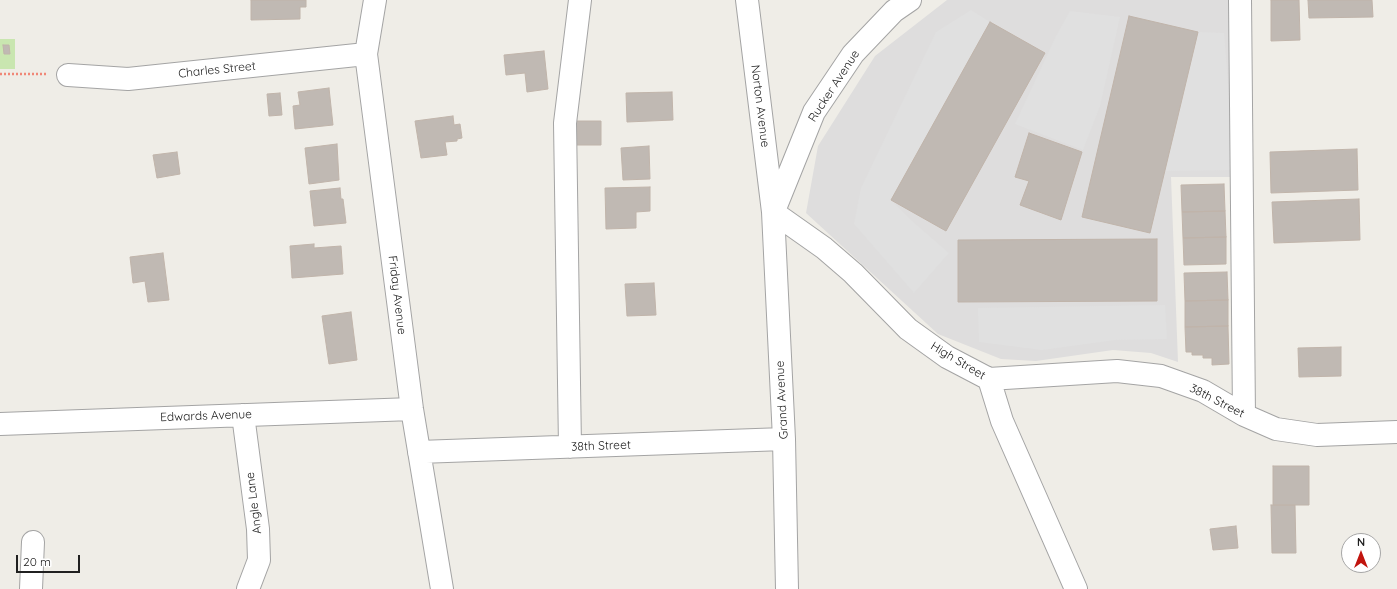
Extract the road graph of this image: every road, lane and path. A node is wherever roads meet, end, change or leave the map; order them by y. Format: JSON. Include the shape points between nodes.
{"nodes":[{"id":1,"x":375,"y":0,"type":"edge"},
{"id":2,"x":580,"y":0,"type":"edge"},
{"id":3,"x":747,"y":0,"type":"edge"},
{"id":4,"x":910,"y":0,"type":"edge"},
{"id":5,"x":1240,"y":0,"type":"edge"},
{"id":6,"x":366,"y":54,"type":"junction"},
{"id":7,"x":0,"y":74,"type":"edge"},
{"id":8,"x":68,"y":75,"type":"joint"},
{"id":9,"x":773,"y":212,"type":"junction"},
{"id":10,"x":989,"y":380,"type":"junction"},
{"id":11,"x":412,"y":408,"type":"junction"},
{"id":12,"x":243,"y":415,"type":"junction"},
{"id":13,"x":1244,"y":415,"type":"junction"},
{"id":14,"x":0,"y":424,"type":"edge"},
{"id":15,"x":1397,"y":432,"type":"edge"},
{"id":16,"x":784,"y":439,"type":"junction"},
{"id":17,"x":570,"y":447,"type":"junction"},
{"id":18,"x":419,"y":452,"type":"junction"},
{"id":19,"x":33,"y":542,"type":"dead end"},
{"id":20,"x":31,"y":589,"type":"edge"},
{"id":21,"x":248,"y":589,"type":"edge"},
{"id":22,"x":442,"y":589,"type":"edge"},
{"id":23,"x":788,"y":589,"type":"edge"},
{"id":24,"x":1076,"y":589,"type":"edge"}],
"edges":[{"from":1,"to":6,"type":"street","name":"Friday Avenue"},
{"from":2,"to":17,"type":"street","via":[[565,124]]},
{"from":3,"to":9,"type":"street","name":"Norton Avenue"},
{"from":4,"to":9,"type":"street","name":"Rucker Avenue","via":[[894,11],[853,54],[814,112]]},
{"from":5,"to":13,"type":"street","via":[[1233,140]]},
{"from":6,"to":8,"type":"street","name":"Charles Street","via":[[128,79]]},
{"from":6,"to":11,"type":"street","name":"Friday Avenue"},
{"from":7,"to":8,"type":"path"},
{"from":9,"to":10,"type":"street","name":"High Street","via":[[824,248],[853,273],[908,329],[947,357]]},
{"from":9,"to":16,"type":"street","name":"Grand Avenue"},
{"from":10,"to":13,"type":"street","name":"38th Street","via":[[1117,370],[1161,376],[1203,391]]},
{"from":10,"to":24,"type":"street","name":"High Street","via":[[1002,421]]},
{"from":11,"to":12,"type":"street","name":"Edwards Avenue"},
{"from":11,"to":18,"type":"street","name":"Friday Avenue"},
{"from":12,"to":14,"type":"street","name":"Edwards Avenue"},
{"from":12,"to":21,"type":"street","name":"Angle Lane","via":[[258,529],[259,560]]},
{"from":13,"to":15,"type":"street","name":"38th Street","via":[[1276,429],[1317,435]]},
{"from":16,"to":17,"type":"street","name":"38th Street"},
{"from":16,"to":23,"type":"street","name":"Grand Avenue"},
{"from":17,"to":18,"type":"street","name":"38th Street"},
{"from":18,"to":22,"type":"street","name":"Friday Avenue"},
{"from":19,"to":20,"type":"street"}]}
